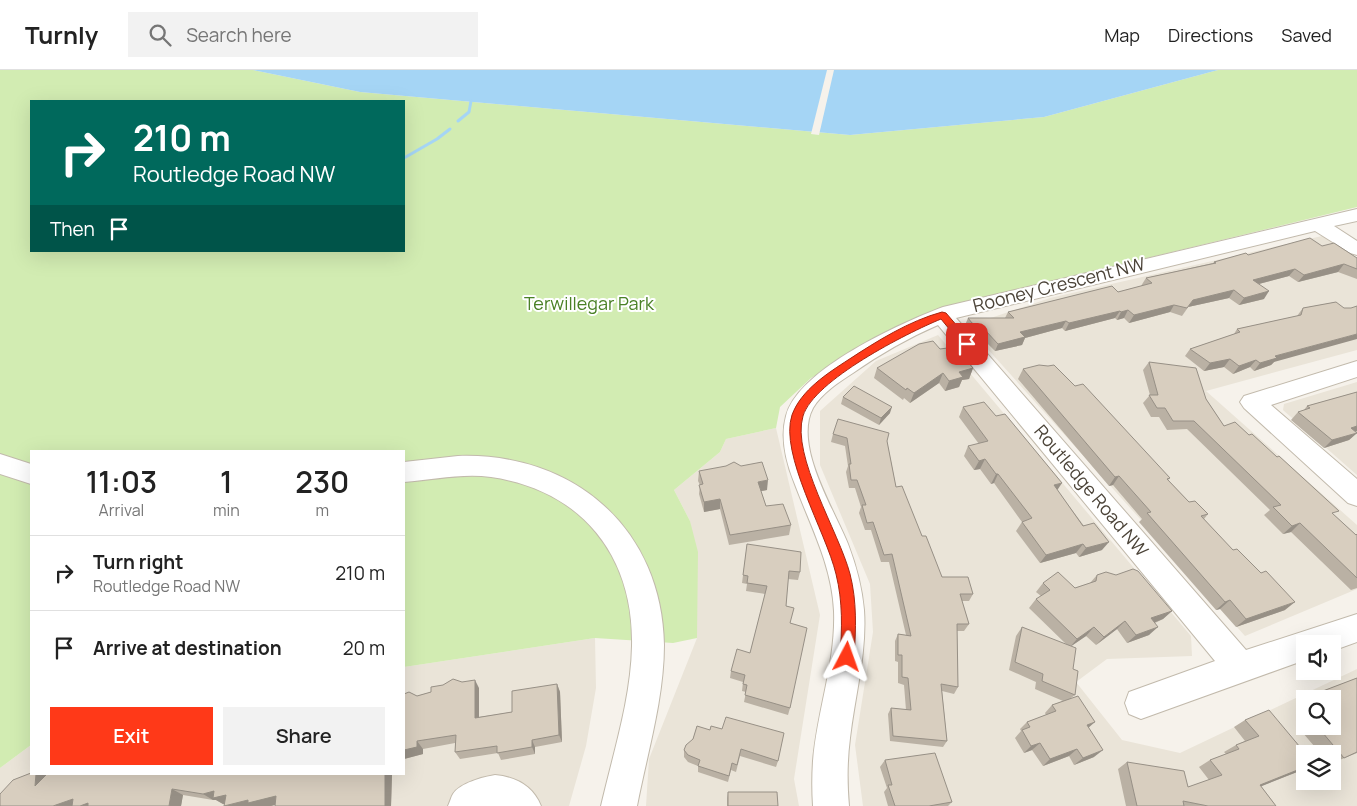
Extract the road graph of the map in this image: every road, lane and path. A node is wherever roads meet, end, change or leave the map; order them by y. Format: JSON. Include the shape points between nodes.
{"nodes":[{"id":1,"x":1357,"y":215,"type":"edge"},
{"id":2,"x":1325,"y":222,"type":"junction"},
{"id":3,"x":1357,"y":236,"type":"edge"},
{"id":4,"x":1357,"y":249,"type":"edge"},
{"id":5,"x":942,"y":315,"type":"junction"},
{"id":6,"x":1357,"y":369,"type":"edge"},
{"id":7,"x":0,"y":464,"type":"edge"},
{"id":8,"x":405,"y":472,"type":"edge"},
{"id":9,"x":30,"y":474,"type":"edge"},
{"id":10,"x":1357,"y":495,"type":"edge"},
{"id":11,"x":1357,"y":628,"type":"edge"},
{"id":12,"x":1336,"y":635,"type":"edge"},
{"id":13,"x":1296,"y":648,"type":"edge"},
{"id":14,"x":1240,"y":667,"type":"junction"},
{"id":15,"x":1141,"y":703,"type":"dead end"},
{"id":16,"x":466,"y":806,"type":"edge"},
{"id":17,"x":523,"y":806,"type":"edge"},
{"id":18,"x":619,"y":806,"type":"edge"},
{"id":19,"x":831,"y":806,"type":"edge"}],
"edges":[{"from":1,"to":2,"type":"street","name":"Rooney Crescent NW"},
{"from":2,"to":3,"type":"street"},
{"from":2,"to":4,"type":"street"},
{"from":2,"to":5,"type":"street","name":"Rooney Crescent NW"},
{"from":5,"to":14,"type":"street","name":"Routledge Road NW"},
{"from":5,"to":19,"type":"street","name":"Rooney Crescent NW","via":[[882,343],[829,378],[806,401],[798,415],[796,430],[801,464],[834,544],[848,598],[847,657],[830,760]]},
{"from":6,"to":10,"type":"street","via":[[1252,402]]},
{"from":7,"to":9,"type":"street"},
{"from":8,"to":18,"type":"street","via":[[466,466],[490,467],[531,476],[570,493],[601,517],[621,542],[641,588],[648,645],[644,683]]},
{"from":11,"to":12,"type":"street"},
{"from":13,"to":14,"type":"street"},
{"from":14,"to":15,"type":"street"},
{"from":16,"to":17,"type":"street","via":[[478,797],[495,792],[510,795]]}]}
